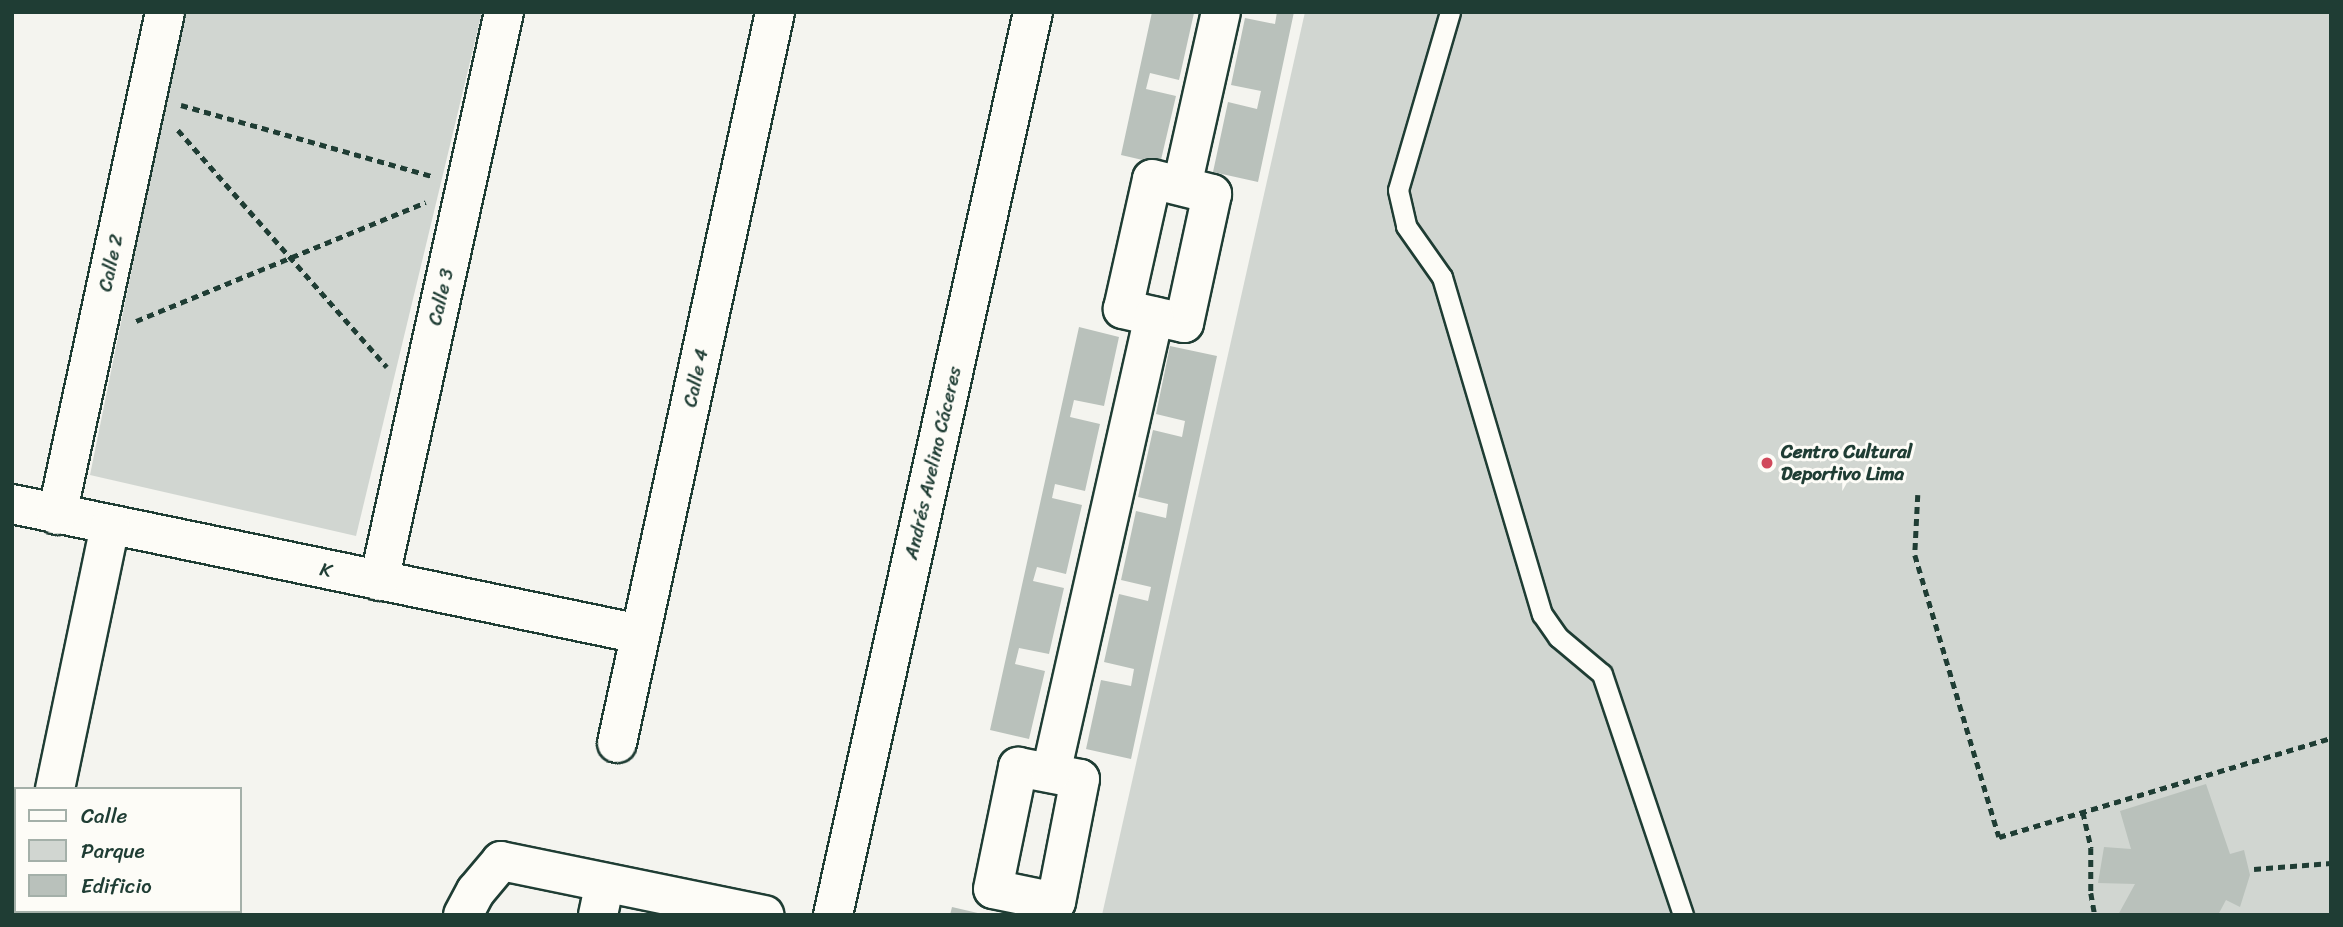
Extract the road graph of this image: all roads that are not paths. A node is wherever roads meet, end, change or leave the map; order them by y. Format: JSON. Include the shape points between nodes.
{"nodes":[{"id":1,"x":165,"y":12,"type":"edge"},
{"id":2,"x":504,"y":12,"type":"edge"},
{"id":3,"x":775,"y":12,"type":"edge"},
{"id":4,"x":1033,"y":12,"type":"edge"},
{"id":5,"x":1221,"y":12,"type":"edge"},
{"id":6,"x":1450,"y":12,"type":"edge"},
{"id":7,"x":1182,"y":186,"type":"junction"},
{"id":8,"x":1154,"y":316,"type":"junction"},
{"id":9,"x":12,"y":504,"type":"edge"},
{"id":10,"x":57,"y":515,"type":"junction"},
{"id":11,"x":110,"y":526,"type":"junction"},
{"id":12,"x":379,"y":581,"type":"junction"},
{"id":13,"x":640,"y":634,"type":"junction"},
{"id":14,"x":617,"y":743,"type":"dead end"},
{"id":15,"x":1051,"y":774,"type":"dead end"},
{"id":16,"x":55,"y":787,"type":"edge"},
{"id":17,"x":601,"y":899,"type":"edge"},
{"id":18,"x":463,"y":915,"type":"edge"},
{"id":19,"x":765,"y":915,"type":"edge"},
{"id":20,"x":832,"y":915,"type":"edge"},
{"id":21,"x":1683,"y":915,"type":"edge"}],
"edges":[{"from":1,"to":10,"type":"street","name":"Calle 2"},
{"from":2,"to":12,"type":"street","name":"Calle 3"},
{"from":3,"to":13,"type":"street","name":"Calle 4"},
{"from":4,"to":20,"type":"street","name":"Andrés Avelino Cáceres"},
{"from":5,"to":7,"type":"street"},
{"from":6,"to":21,"type":"lane","via":[[1403,162],[1398,190],[1406,226],[1442,277],[1542,614],[1558,637],[1602,674]]},
{"from":7,"to":8,"type":"street","via":[[1212,194],[1210,206],[1184,323]]},
{"from":7,"to":8,"type":"street","via":[[1152,179],[1123,309]]},
{"from":8,"to":15,"type":"street"},
{"from":9,"to":10,"type":"street","name":"K"},
{"from":10,"to":11,"type":"street","name":"K"},
{"from":11,"to":12,"type":"street","name":"K"},
{"from":11,"to":16,"type":"street"},
{"from":12,"to":13,"type":"street","name":"K"},
{"from":13,"to":14,"type":"street","name":"Calle 4"},
{"from":17,"to":18,"type":"street","via":[[501,861]]},
{"from":17,"to":19,"type":"street"}]}
